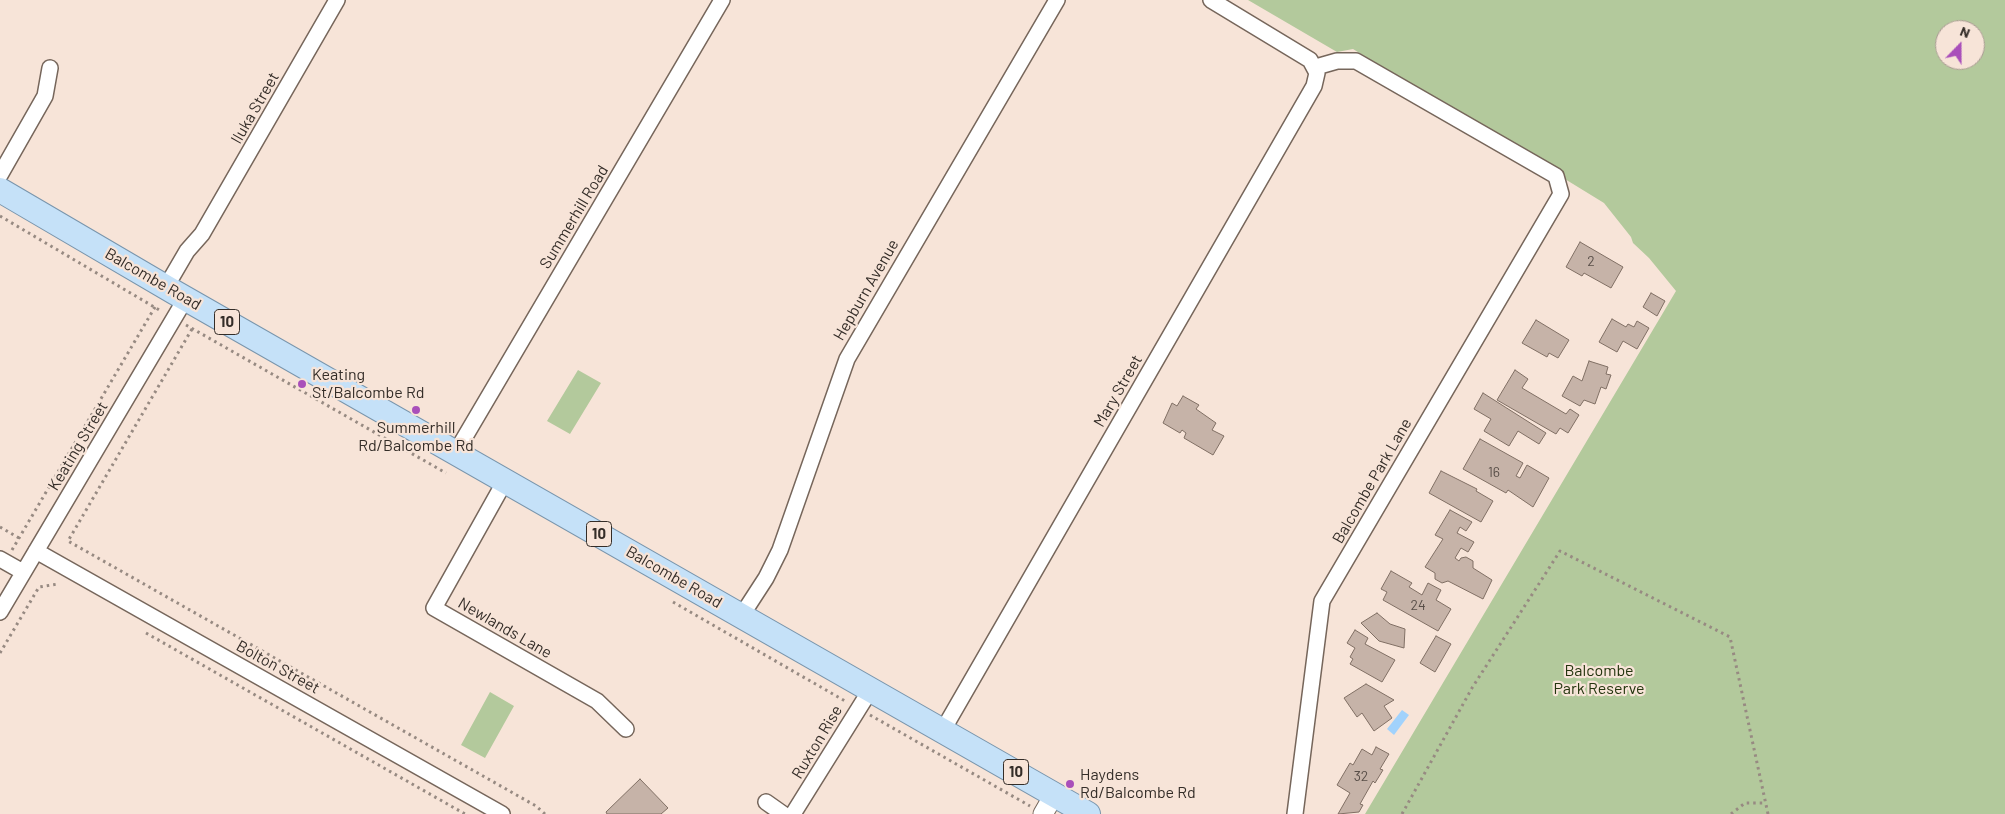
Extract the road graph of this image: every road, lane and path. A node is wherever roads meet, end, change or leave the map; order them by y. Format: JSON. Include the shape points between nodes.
{"nodes":[{"id":1,"x":337,"y":0,"type":"edge"},
{"id":2,"x":722,"y":0,"type":"edge"},
{"id":3,"x":1057,"y":0,"type":"edge"},
{"id":4,"x":1211,"y":0,"type":"edge"},
{"id":5,"x":1316,"y":67,"type":"junction"},
{"id":6,"x":50,"y":68,"type":"dead end"},
{"id":7,"x":0,"y":175,"type":"edge"},
{"id":8,"x":0,"y":190,"type":"edge"},
{"id":9,"x":0,"y":216,"type":"edge"},
{"id":10,"x":171,"y":301,"type":"junction"},
{"id":11,"x":192,"y":329,"type":"junction"},
{"id":12,"x":456,"y":452,"type":"junction"},
{"id":13,"x":452,"y":476,"type":"dead end"},
{"id":14,"x":505,"y":481,"type":"junction"},
{"id":15,"x":0,"y":527,"type":"edge"},
{"id":16,"x":19,"y":538,"type":"junction"},
{"id":17,"x":36,"y":551,"type":"junction"},
{"id":18,"x":3,"y":560,"type":"edge"},
{"id":19,"x":23,"y":572,"type":"junction"},
{"id":20,"x":66,"y":588,"type":"dead end"},
{"id":21,"x":668,"y":599,"type":"dead end"},
{"id":22,"x":0,"y":612,"type":"edge"},
{"id":23,"x":742,"y":615,"type":"junction"},
{"id":24,"x":144,"y":632,"type":"dead end"},
{"id":25,"x":0,"y":653,"type":"edge"},
{"id":26,"x":865,"y":699,"type":"junction"},
{"id":27,"x":626,"y":729,"type":"dead end"},
{"id":28,"x":943,"y":730,"type":"junction"},
{"id":29,"x":766,"y":802,"type":"dead end"},
{"id":30,"x":1765,"y":803,"type":"junction"},
{"id":31,"x":1053,"y":807,"type":"edge"},
{"id":32,"x":465,"y":814,"type":"edge"},
{"id":33,"x":502,"y":814,"type":"edge"},
{"id":34,"x":545,"y":814,"type":"edge"},
{"id":35,"x":783,"y":814,"type":"edge"},
{"id":36,"x":794,"y":814,"type":"edge"},
{"id":37,"x":1088,"y":814,"type":"edge"},
{"id":38,"x":1295,"y":814,"type":"edge"},
{"id":39,"x":1402,"y":814,"type":"edge"},
{"id":40,"x":1731,"y":814,"type":"edge"},
{"id":41,"x":1768,"y":814,"type":"edge"}],
"edges":[{"from":1,"to":10,"type":"street","name":"Iluka Street","via":[[202,234],[195,256]]},
{"from":2,"to":12,"type":"street","name":"Summerhill Road"},
{"from":3,"to":23,"type":"street","name":"Hepburn Avenue","via":[[847,359],[780,550]]},
{"from":4,"to":5,"type":"street","via":[[1305,56]]},
{"from":5,"to":28,"type":"street","name":"Mary Street","via":[[1314,86]]},
{"from":5,"to":38,"type":"street","name":"Balcombe Park Lane","via":[[1337,61],[1356,61],[1556,176],[1561,194],[1322,601]]},
{"from":6,"to":7,"type":"street","via":[[45,96]]},
{"from":8,"to":10,"type":"main road","name":"Balcombe Road","number":"10"},
{"from":9,"to":10,"type":"path"},
{"from":10,"to":11,"type":"path"},
{"from":10,"to":12,"type":"main road","name":"Balcombe Road","number":"10"},
{"from":10,"to":16,"type":"path"},
{"from":10,"to":17,"type":"street","name":"Keating Street"},
{"from":11,"to":13,"type":"path"},
{"from":11,"to":34,"type":"path","via":[[68,541]]},
{"from":12,"to":14,"type":"main road","name":"Balcombe Road","number":"10"},
{"from":14,"to":23,"type":"main road","name":"Balcombe Road","number":"10"},
{"from":14,"to":27,"type":"street","name":"Newlands Lane","via":[[434,608],[597,701]]},
{"from":15,"to":16,"type":"path"},
{"from":16,"to":18,"type":"path"},
{"from":17,"to":19,"type":"street","name":"Keating Street"},
{"from":17,"to":33,"type":"street","name":"Bolton Street"},
{"from":18,"to":19,"type":"street"},
{"from":19,"to":22,"type":"street","name":"Keating Street"},
{"from":20,"to":25,"type":"path","via":[[57,583],[39,587]]},
{"from":21,"to":26,"type":"path"},
{"from":23,"to":26,"type":"main road","name":"Balcombe Road","number":"10"},
{"from":24,"to":32,"type":"path"},
{"from":26,"to":28,"type":"main road","name":"Balcombe Road","number":"10"},
{"from":26,"to":31,"type":"path"},
{"from":26,"to":36,"type":"street","name":"Ruxton Rise"},
{"from":28,"to":31,"type":"main road","name":"Balcombe Road","number":"10"},
{"from":29,"to":35,"type":"street"},
{"from":30,"to":39,"type":"path","via":[[1730,637],[1560,551],[1472,688]]},
{"from":30,"to":40,"type":"path","via":[[1745,804]]},
{"from":30,"to":41,"type":"path"},
{"from":31,"to":37,"type":"main road","name":"Balcombe Road","number":"10"}]}
